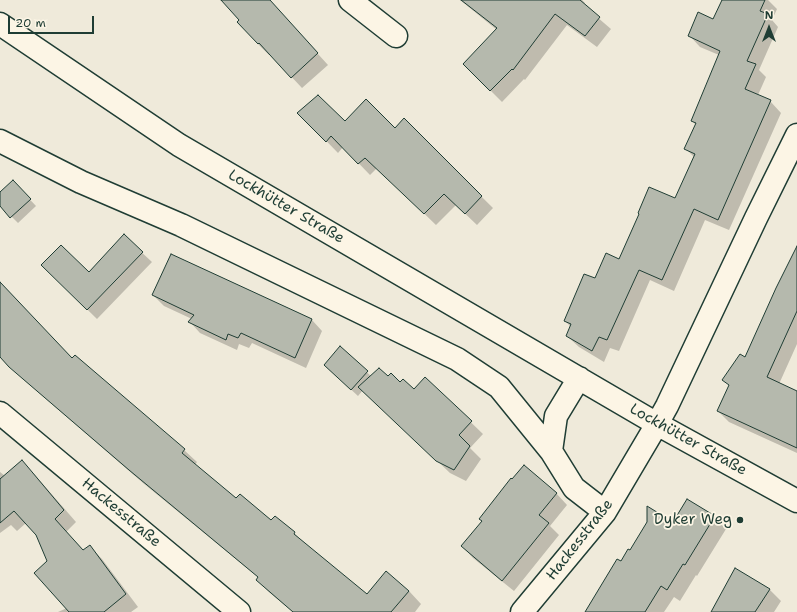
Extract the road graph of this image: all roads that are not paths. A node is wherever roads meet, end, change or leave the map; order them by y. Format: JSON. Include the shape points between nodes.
{"nodes":[{"id":1,"x":350,"y":0,"type":"edge"},
{"id":2,"x":0,"y":24,"type":"edge"},
{"id":3,"x":396,"y":36,"type":"dead end"},
{"id":4,"x":797,"y":135,"type":"edge"},
{"id":5,"x":0,"y":140,"type":"edge"},
{"id":6,"x":579,"y":378,"type":"junction"},
{"id":7,"x":1,"y":414,"type":"edge"},
{"id":8,"x":657,"y":424,"type":"junction"},
{"id":9,"x":551,"y":451,"type":"junction"},
{"id":10,"x":797,"y":501,"type":"edge"},
{"id":11,"x":605,"y":512,"type":"junction"},
{"id":12,"x":240,"y":612,"type":"edge"},
{"id":13,"x":522,"y":612,"type":"edge"}],
"edges":[{"from":1,"to":3,"type":"street"},
{"from":2,"to":6,"type":"street","name":"Lockhütter Straße","via":[[179,145]]},
{"from":4,"to":8,"type":"street"},
{"from":5,"to":9,"type":"street","via":[[81,182],[181,225],[457,359],[499,387]]},
{"from":6,"to":8,"type":"street","name":"Lockhütter Straße"},
{"from":6,"to":9,"type":"street","via":[[556,416]]},
{"from":7,"to":12,"type":"street","name":"Hackesstraße"},
{"from":8,"to":10,"type":"street","name":"Lockhütter Straße"},
{"from":8,"to":11,"type":"street","name":"Hackesstraße"},
{"from":9,"to":11,"type":"street","via":[[574,488]]},
{"from":11,"to":13,"type":"street","name":"Hackesstraße"}]}
